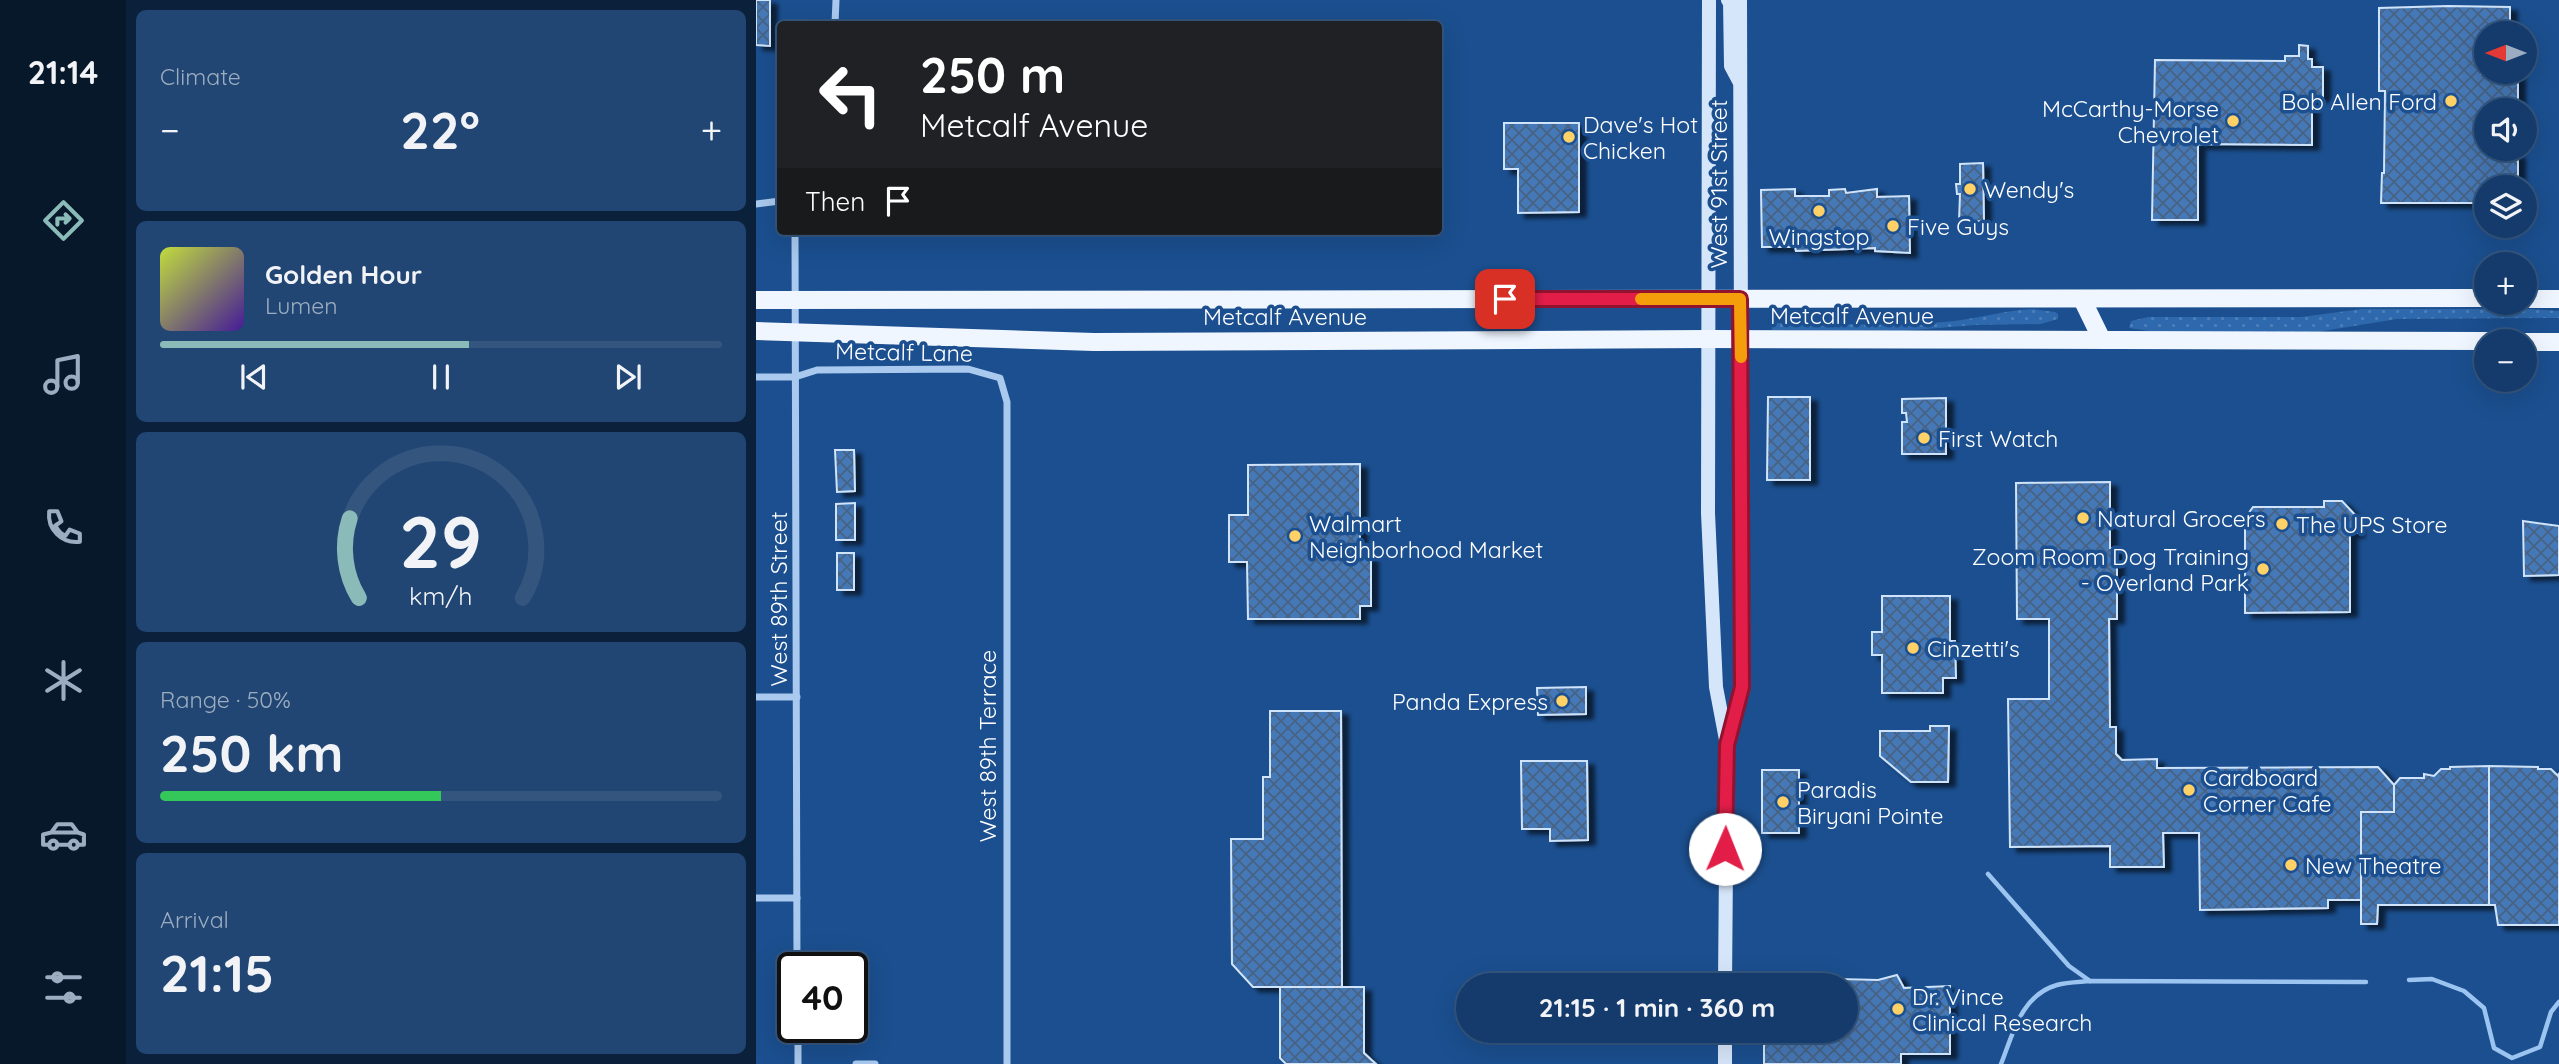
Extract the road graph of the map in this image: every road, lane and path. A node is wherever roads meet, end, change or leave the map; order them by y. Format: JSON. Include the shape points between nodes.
{"nodes":[{"id":1,"x":835,"y":0,"type":"edge"},
{"id":2,"x":1709,"y":0,"type":"edge"},
{"id":3,"x":1728,"y":0,"type":"edge"},
{"id":4,"x":1740,"y":0,"type":"edge"},
{"id":5,"x":835,"y":21,"type":"edge"},
{"id":6,"x":1741,"y":86,"type":"junction"},
{"id":7,"x":777,"y":201,"type":"edge"},
{"id":8,"x":756,"y":204,"type":"edge"},
{"id":9,"x":796,"y":235,"type":"edge"},
{"id":10,"x":2474,"y":298,"type":"edge"},
{"id":11,"x":795,"y":299,"type":"junction"},
{"id":12,"x":1709,"y":299,"type":"junction"},
{"id":13,"x":1740,"y":299,"type":"junction"},
{"id":14,"x":2082,"y":299,"type":"junction"},
{"id":15,"x":2537,"y":299,"type":"edge"},
{"id":16,"x":2559,"y":299,"type":"edge"},
{"id":17,"x":756,"y":300,"type":"edge"},
{"id":18,"x":756,"y":331,"type":"edge"},
{"id":19,"x":795,"y":331,"type":"junction"},
{"id":20,"x":1708,"y":339,"type":"junction"},
{"id":21,"x":1741,"y":339,"type":"junction"},
{"id":22,"x":2080,"y":340,"type":"junction"},
{"id":23,"x":2102,"y":340,"type":"junction"},
{"id":24,"x":2474,"y":341,"type":"edge"},
{"id":25,"x":2537,"y":342,"type":"edge"},
{"id":26,"x":2559,"y":342,"type":"edge"},
{"id":27,"x":756,"y":377,"type":"edge"},
{"id":28,"x":795,"y":377,"type":"junction"},
{"id":29,"x":1007,"y":428,"type":"joint"},
{"id":30,"x":756,"y":697,"type":"edge"},
{"id":31,"x":797,"y":697,"type":"junction"},
{"id":32,"x":1727,"y":745,"type":"junction"},
{"id":33,"x":756,"y":898,"type":"edge"},
{"id":34,"x":797,"y":898,"type":"junction"},
{"id":35,"x":797,"y":952,"type":"edge"},
{"id":36,"x":1725,"y":973,"type":"edge"},
{"id":37,"x":798,"y":1043,"type":"edge"},
{"id":38,"x":1725,"y":1043,"type":"edge"},
{"id":39,"x":798,"y":1064,"type":"edge"},
{"id":40,"x":856,"y":1064,"type":"edge"},
{"id":41,"x":875,"y":1064,"type":"edge"},
{"id":42,"x":1007,"y":1064,"type":"edge"},
{"id":43,"x":1725,"y":1064,"type":"edge"}],
"edges":[{"from":1,"to":5,"type":"street"},
{"from":2,"to":12,"type":"street","name":"West 91st Street"},
{"from":3,"to":6,"type":"street","via":[[1731,66]]},
{"from":4,"to":6,"type":"street","name":"West 91st Street"},
{"from":6,"to":13,"type":"street","name":"West 91st Street"},
{"from":7,"to":8,"type":"street"},
{"from":9,"to":11,"type":"street","name":"West 89th Street"},
{"from":10,"to":14,"type":"main road","name":"Metcalf Avenue"},
{"from":11,"to":12,"type":"main road","name":"Metcalf Avenue"},
{"from":11,"to":17,"type":"main road","name":"Metcalf Avenue"},
{"from":11,"to":19,"type":"street","name":"West 89th Street"},
{"from":12,"to":13,"type":"main road","name":"Metcalf Avenue"},
{"from":12,"to":20,"type":"street","name":"West 91st Street"},
{"from":13,"to":14,"type":"main road","name":"Metcalf Avenue"},
{"from":13,"to":21,"type":"street","name":"West 91st Street"},
{"from":14,"to":22,"type":"main road"},
{"from":14,"to":23,"type":"main road"},
{"from":15,"to":16,"type":"main road"},
{"from":18,"to":19,"type":"main road","name":"Metcalf Avenue"},
{"from":19,"to":20,"type":"main road","name":"Metcalf Avenue","via":[[1094,342]]},
{"from":19,"to":28,"type":"street","name":"West 89th Street"},
{"from":20,"to":21,"type":"main road","name":"Metcalf Avenue"},
{"from":20,"to":32,"type":"street","name":"West 91st Street","via":[[1708,513],[1716,674]]},
{"from":21,"to":22,"type":"main road","name":"Metcalf Avenue"},
{"from":21,"to":32,"type":"street","name":"West 91st Street","via":[[1742,687]]},
{"from":22,"to":23,"type":"main road","name":"Metcalf Avenue"},
{"from":23,"to":24,"type":"main road","name":"Metcalf Avenue"},
{"from":25,"to":26,"type":"main road"},
{"from":27,"to":28,"type":"street","name":"Metcalf Lane"},
{"from":28,"to":29,"type":"street","name":"Metcalf Lane","via":[[817,370],[968,369],[1000,378],[1007,402]]},
{"from":28,"to":31,"type":"street","name":"West 89th Street"},
{"from":29,"to":42,"type":"street","name":"West 89th Terrace"},
{"from":30,"to":31,"type":"street"},
{"from":31,"to":34,"type":"street","name":"West 89th Street"},
{"from":32,"to":36,"type":"street","name":"West 91st Street"},
{"from":33,"to":34,"type":"street"},
{"from":34,"to":35,"type":"street","name":"West 89th Street"},
{"from":37,"to":39,"type":"street"},
{"from":38,"to":43,"type":"street"},
{"from":40,"to":41,"type":"street"}]}
